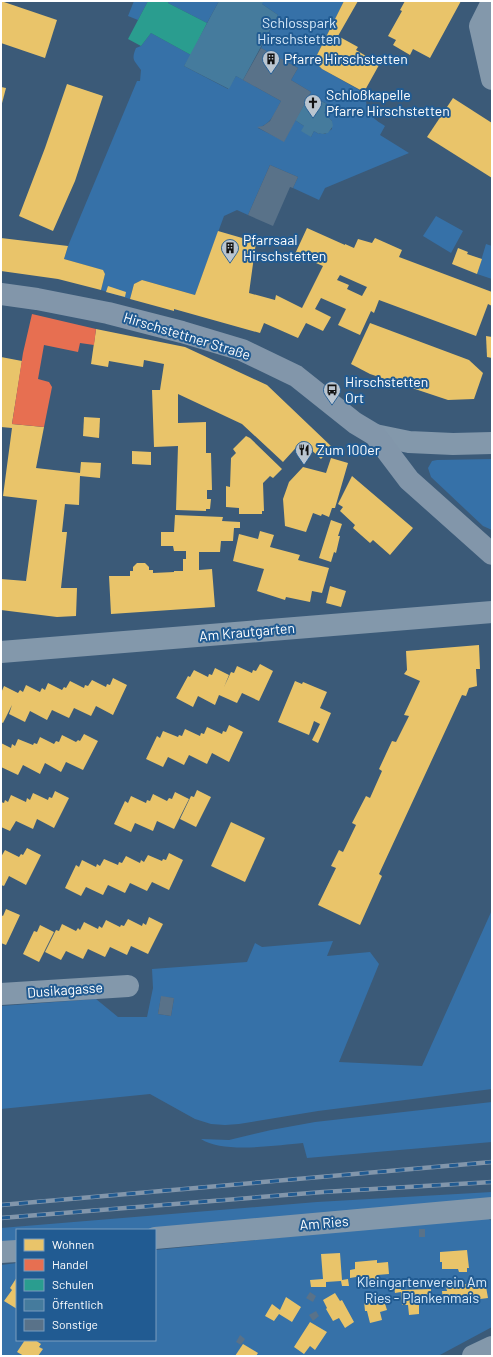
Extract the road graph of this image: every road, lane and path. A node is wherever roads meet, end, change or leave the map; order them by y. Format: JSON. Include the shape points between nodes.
{"nodes":[{"id":1,"x":492,"y":2,"type":"edge"},
{"id":2,"x":492,"y":79,"type":"edge"},
{"id":3,"x":1,"y":294,"type":"edge"},
{"id":4,"x":375,"y":435,"type":"junction"},
{"id":5,"x":492,"y":443,"type":"edge"},
{"id":6,"x":492,"y":554,"type":"edge"},
{"id":7,"x":492,"y":612,"type":"edge"},
{"id":8,"x":1,"y":652,"type":"edge"},
{"id":9,"x":128,"y":986,"type":"dead end"},
{"id":10,"x":1,"y":994,"type":"edge"},
{"id":11,"x":492,"y":1208,"type":"edge"},
{"id":12,"x":156,"y":1238,"type":"edge"},
{"id":13,"x":16,"y":1251,"type":"edge"},
{"id":14,"x":1,"y":1252,"type":"edge"},
{"id":15,"x":492,"y":1347,"type":"edge"},
{"id":16,"x":473,"y":1356,"type":"edge"}],
"edges":[{"from":1,"to":2,"type":"street","via":[[480,26]]},
{"from":3,"to":4,"type":"main road","name":"Hirschstettner Straße","via":[[108,313],[242,350],[296,376],[355,423]]},
{"from":4,"to":5,"type":"street","via":[[409,442]]},
{"from":4,"to":6,"type":"main road","name":"Hirschstettner Straße","via":[[409,480]]},
{"from":7,"to":8,"type":"street","name":"Am Krautgarten"},
{"from":9,"to":10,"type":"street","name":"Dusikagasse"},
{"from":11,"to":12,"type":"street","name":"Am Ries"},
{"from":13,"to":14,"type":"street"},
{"from":15,"to":16,"type":"street"}]}
